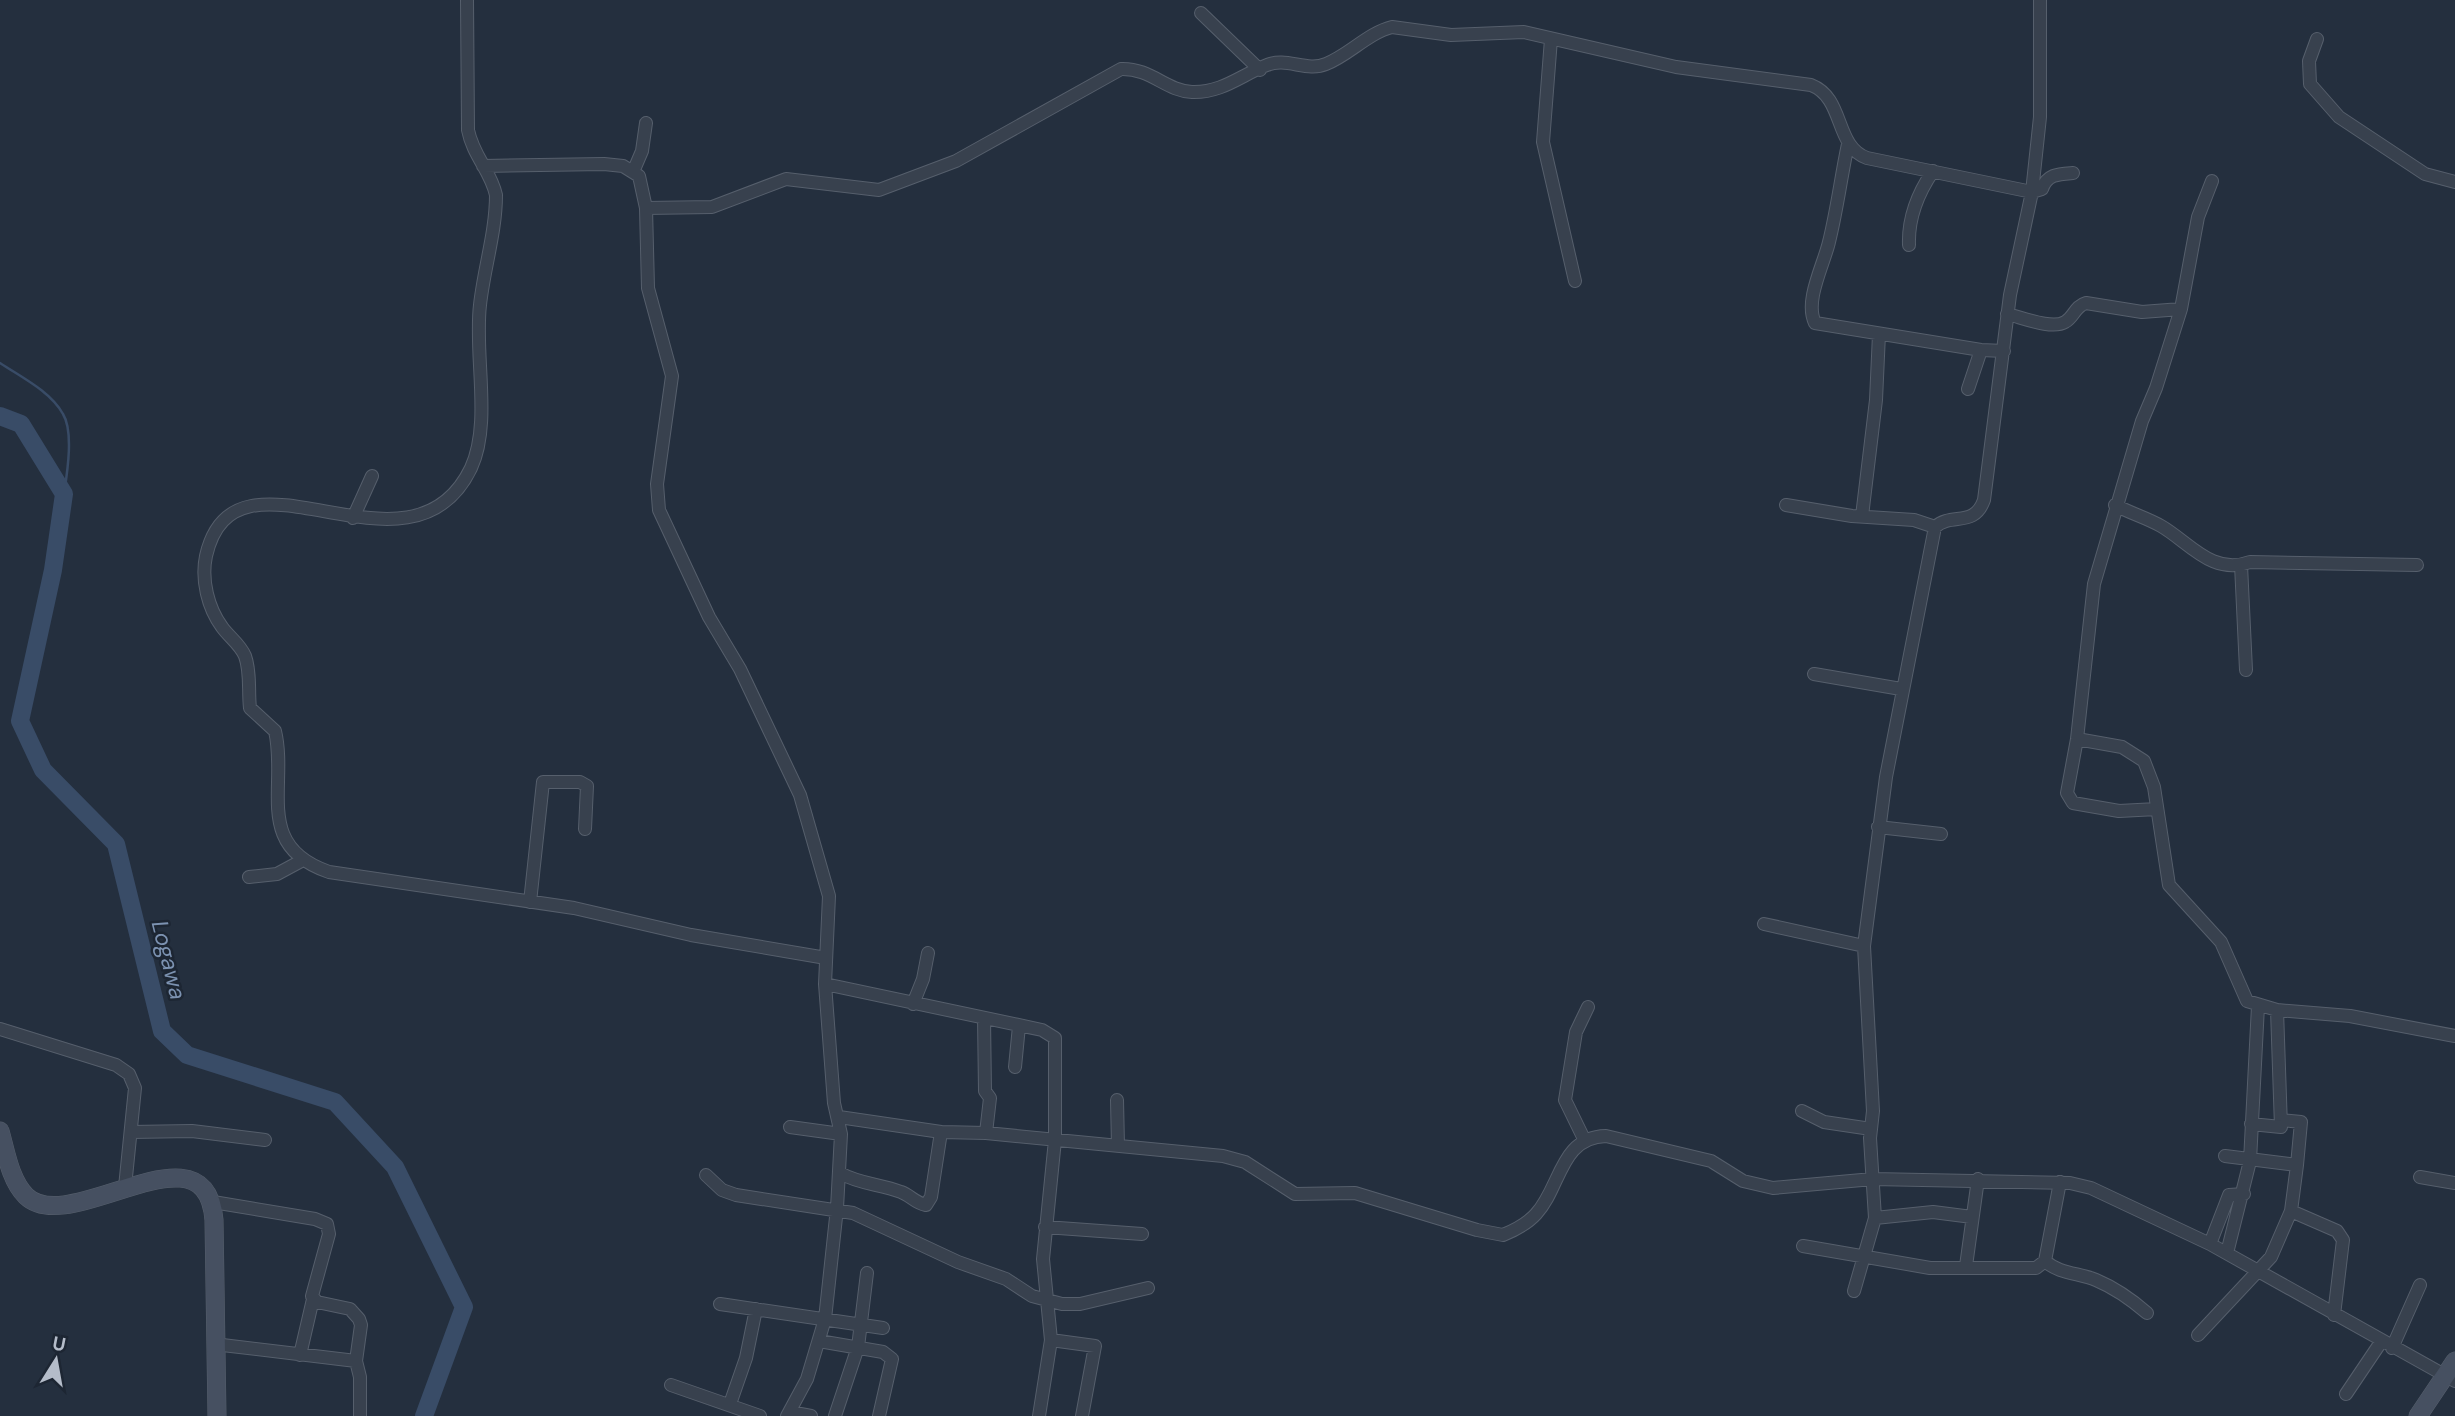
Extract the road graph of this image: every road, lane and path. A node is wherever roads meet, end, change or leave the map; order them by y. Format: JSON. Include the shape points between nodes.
{"nodes":[{"id":1,"x":467,"y":0,"type":"edge"},
{"id":2,"x":2040,"y":0,"type":"edge"},
{"id":3,"x":1201,"y":13,"type":"dead end"},
{"id":4,"x":1551,"y":39,"type":"junction"},
{"id":5,"x":2317,"y":39,"type":"dead end"},
{"id":6,"x":1260,"y":70,"type":"junction"},
{"id":7,"x":646,"y":123,"type":"dead end"},
{"id":8,"x":1847,"y":144,"type":"junction"},
{"id":9,"x":483,"y":166,"type":"junction"},
{"id":10,"x":1933,"y":171,"type":"junction"},
{"id":11,"x":634,"y":172,"type":"junction"},
{"id":12,"x":2073,"y":173,"type":"dead end"},
{"id":13,"x":2212,"y":181,"type":"dead end"},
{"id":14,"x":2455,"y":182,"type":"edge"},
{"id":15,"x":2032,"y":192,"type":"junction"},
{"id":16,"x":646,"y":208,"type":"junction"},
{"id":17,"x":1909,"y":245,"type":"dead end"},
{"id":18,"x":1576,"y":281,"type":"dead end"},
{"id":19,"x":2180,"y":309,"type":"junction"},
{"id":20,"x":2007,"y":314,"type":"junction"},
{"id":21,"x":1879,"y":334,"type":"junction"},
{"id":22,"x":1981,"y":350,"type":"junction"},
{"id":23,"x":2004,"y":351,"type":"junction"},
{"id":24,"x":1968,"y":389,"type":"dead end"},
{"id":25,"x":372,"y":476,"type":"dead end"},
{"id":26,"x":1786,"y":505,"type":"dead end"},
{"id":27,"x":2115,"y":505,"type":"junction"},
{"id":28,"x":1862,"y":516,"type":"junction"},
{"id":29,"x":353,"y":518,"type":"junction"},
{"id":30,"x":1935,"y":527,"type":"junction"},
{"id":31,"x":2241,"y":565,"type":"junction"},
{"id":32,"x":2417,"y":565,"type":"dead end"},
{"id":33,"x":2246,"y":670,"type":"dead end"},
{"id":34,"x":1814,"y":674,"type":"dead end"},
{"id":35,"x":1901,"y":689,"type":"junction"},
{"id":36,"x":2077,"y":739,"type":"junction"},
{"id":37,"x":2157,"y":809,"type":"junction"},
{"id":38,"x":1878,"y":827,"type":"junction"},
{"id":39,"x":586,"y":829,"type":"dead end"},
{"id":40,"x":1941,"y":834,"type":"dead end"},
{"id":41,"x":303,"y":860,"type":"junction"},
{"id":42,"x":249,"y":877,"type":"dead end"},
{"id":43,"x":530,"y":902,"type":"junction"},
{"id":44,"x":1764,"y":924,"type":"dead end"},
{"id":45,"x":1864,"y":946,"type":"junction"},
{"id":46,"x":928,"y":953,"type":"dead end"},
{"id":47,"x":825,"y":958,"type":"junction"},
{"id":48,"x":825,"y":984,"type":"junction"},
{"id":49,"x":913,"y":1004,"type":"junction"},
{"id":50,"x":2258,"y":1006,"type":"junction"},
{"id":51,"x":1588,"y":1007,"type":"dead end"},
{"id":52,"x":2277,"y":1010,"type":"junction"},
{"id":53,"x":985,"y":1018,"type":"junction"},
{"id":54,"x":1018,"y":1026,"type":"junction"},
{"id":55,"x":0,"y":1029,"type":"edge"},
{"id":56,"x":2455,"y":1036,"type":"edge"},
{"id":57,"x":1015,"y":1067,"type":"dead end"},
{"id":58,"x":1117,"y":1100,"type":"dead end"},
{"id":59,"x":1802,"y":1111,"type":"dead end"},
{"id":60,"x":839,"y":1117,"type":"junction"},
{"id":61,"x":2282,"y":1120,"type":"junction"},
{"id":62,"x":2251,"y":1124,"type":"junction"},
{"id":63,"x":790,"y":1127,"type":"dead end"},
{"id":64,"x":1871,"y":1129,"type":"junction"},
{"id":65,"x":0,"y":1131,"type":"edge"},
{"id":66,"x":131,"y":1132,"type":"junction"},
{"id":67,"x":942,"y":1132,"type":"junction"},
{"id":68,"x":986,"y":1133,"type":"junction"},
{"id":69,"x":841,"y":1134,"type":"junction"},
{"id":70,"x":265,"y":1140,"type":"dead end"},
{"id":71,"x":1055,"y":1140,"type":"junction"},
{"id":72,"x":1585,"y":1141,"type":"junction"},
{"id":73,"x":1118,"y":1146,"type":"junction"},
{"id":74,"x":2225,"y":1156,"type":"dead end"},
{"id":75,"x":2250,"y":1161,"type":"junction"},
{"id":76,"x":2297,"y":1165,"type":"junction"},
{"id":77,"x":840,"y":1173,"type":"junction"},
{"id":78,"x":706,"y":1175,"type":"dead end"},
{"id":79,"x":2420,"y":1177,"type":"dead end"},
{"id":80,"x":1873,"y":1179,"type":"junction"},
{"id":81,"x":1978,"y":1179,"type":"junction"},
{"id":82,"x":2060,"y":1182,"type":"junction"},
{"id":83,"x":2455,"y":1183,"type":"edge"},
{"id":84,"x":125,"y":1187,"type":"junction"},
{"id":85,"x":2244,"y":1194,"type":"junction"},
{"id":86,"x":213,"y":1202,"type":"junction"},
{"id":87,"x":838,"y":1208,"type":"junction"},
{"id":88,"x":2291,"y":1211,"type":"junction"},
{"id":89,"x":1972,"y":1217,"type":"junction"},
{"id":90,"x":1875,"y":1218,"type":"junction"},
{"id":91,"x":1045,"y":1227,"type":"junction"},
{"id":92,"x":1142,"y":1234,"type":"dead end"},
{"id":93,"x":2210,"y":1244,"type":"junction"},
{"id":94,"x":1803,"y":1246,"type":"dead end"},
{"id":95,"x":2227,"y":1253,"type":"junction"},
{"id":96,"x":1863,"y":1256,"type":"junction"},
{"id":97,"x":2045,"y":1261,"type":"junction"},
{"id":98,"x":1966,"y":1266,"type":"junction"},
{"id":99,"x":2255,"y":1270,"type":"junction"},
{"id":100,"x":867,"y":1273,"type":"dead end"},
{"id":101,"x":2420,"y":1285,"type":"dead end"},
{"id":102,"x":1148,"y":1288,"type":"dead end"},
{"id":103,"x":1854,"y":1291,"type":"dead end"},
{"id":104,"x":313,"y":1299,"type":"junction"},
{"id":105,"x":1046,"y":1300,"type":"junction"},
{"id":106,"x":720,"y":1304,"type":"dead end"},
{"id":107,"x":755,"y":1309,"type":"junction"},
{"id":108,"x":2147,"y":1313,"type":"dead end"},
{"id":109,"x":2334,"y":1315,"type":"junction"},
{"id":110,"x":825,"y":1319,"type":"junction"},
{"id":111,"x":859,"y":1325,"type":"junction"},
{"id":112,"x":883,"y":1328,"type":"dead end"},
{"id":113,"x":2198,"y":1335,"type":"dead end"},
{"id":114,"x":1051,"y":1340,"type":"junction"},
{"id":115,"x":819,"y":1341,"type":"junction"},
{"id":116,"x":214,"y":1344,"type":"junction"},
{"id":117,"x":2387,"y":1345,"type":"junction"},
{"id":118,"x":858,"y":1347,"type":"junction"},
{"id":119,"x":300,"y":1355,"type":"junction"},
{"id":120,"x":356,"y":1361,"type":"junction"},
{"id":121,"x":2455,"y":1361,"type":"edge"},
{"id":122,"x":2450,"y":1379,"type":"edge"},
{"id":123,"x":671,"y":1385,"type":"dead end"},
{"id":124,"x":2346,"y":1394,"type":"dead end"},
{"id":125,"x":730,"y":1404,"type":"junction"},
{"id":126,"x":788,"y":1414,"type":"edge"},
{"id":127,"x":217,"y":1416,"type":"edge"},
{"id":128,"x":360,"y":1416,"type":"edge"},
{"id":129,"x":760,"y":1416,"type":"edge"},
{"id":130,"x":811,"y":1416,"type":"edge"},
{"id":131,"x":835,"y":1416,"type":"edge"},
{"id":132,"x":879,"y":1416,"type":"edge"},
{"id":133,"x":1039,"y":1416,"type":"edge"},
{"id":134,"x":1082,"y":1416,"type":"edge"},
{"id":135,"x":2418,"y":1416,"type":"edge"}],
"edges":[{"from":1,"to":9,"type":"street","via":[[468,130],[472,151]]},
{"from":2,"to":15,"type":"street","via":[[2040,117]]},
{"from":3,"to":6,"type":"street"},
{"from":4,"to":6,"type":"street","via":[[1517,32],[1451,35],[1392,27],[1322,66],[1275,64]]},
{"from":4,"to":8,"type":"street","via":[[1676,67],[1811,85],[1825,93],[1834,106]]},
{"from":4,"to":18,"type":"street","via":[[1543,142]]},
{"from":5,"to":14,"type":"street","via":[[2309,61],[2310,84],[2333,111],[2425,174]]},
{"from":6,"to":16,"type":"street","via":[[1220,89],[1191,92],[1137,68],[1121,69],[956,161],[879,190],[786,179],[712,207]]},
{"from":7,"to":11,"type":"street"},
{"from":8,"to":10,"type":"street","via":[[1867,158]]},
{"from":8,"to":21,"type":"street","via":[[1812,318],[1818,324]]},
{"from":9,"to":11,"type":"street","via":[[604,164]]},
{"from":9,"to":29,"type":"street","via":[[494,184],[496,206],[480,306],[480,416],[478,447],[470,469],[457,489],[432,510],[404,519]]},
{"from":10,"to":15,"type":"street"},
{"from":10,"to":17,"type":"street","via":[[1921,187]]},
{"from":11,"to":16,"type":"street"},
{"from":12,"to":15,"type":"street","via":[[2053,176],[2042,189]]},
{"from":13,"to":19,"type":"street","via":[[2198,217]]},
{"from":15,"to":20,"type":"street"},
{"from":16,"to":47,"type":"street","via":[[648,288],[671,376],[657,484],[659,510],[800,795],[829,896]]},
{"from":19,"to":20,"type":"street","via":[[2142,312],[2086,303],[2057,324]]},
{"from":19,"to":27,"type":"street"},
{"from":20,"to":23,"type":"street"},
{"from":21,"to":22,"type":"street"},
{"from":21,"to":28,"type":"street"},
{"from":22,"to":23,"type":"street"},
{"from":22,"to":24,"type":"street"},
{"from":23,"to":30,"type":"street","via":[[1980,511]]},
{"from":25,"to":29,"type":"street"},
{"from":26,"to":28,"type":"street"},
{"from":27,"to":31,"type":"street","via":[[2164,527],[2183,545],[2215,561]]},
{"from":27,"to":36,"type":"street","via":[[2094,584]]},
{"from":28,"to":30,"type":"street","via":[[1914,520]]},
{"from":29,"to":41,"type":"street","via":[[276,503],[243,509],[215,530],[205,558],[208,601],[246,659],[250,708],[275,731],[278,813],[292,850]]},
{"from":30,"to":35,"type":"street"},
{"from":31,"to":32,"type":"street"},
{"from":31,"to":33,"type":"street"},
{"from":34,"to":35,"type":"street"},
{"from":35,"to":38,"type":"street"},
{"from":36,"to":37,"type":"street","via":[[2122,747],[2144,761]]},
{"from":36,"to":37,"type":"street","via":[[2067,793],[2071,802],[2119,811]]},
{"from":37,"to":50,"type":"street","via":[[2169,885],[2221,942],[2247,1001]]},
{"from":38,"to":40,"type":"street"},
{"from":38,"to":45,"type":"street"},
{"from":39,"to":43,"type":"street","via":[[587,786],[542,782]]},
{"from":41,"to":42,"type":"street","via":[[277,874]]},
{"from":41,"to":43,"type":"street","via":[[351,877]]},
{"from":43,"to":47,"type":"street"},
{"from":44,"to":45,"type":"street"},
{"from":45,"to":64,"type":"street"},
{"from":46,"to":49,"type":"street"},
{"from":47,"to":48,"type":"street"},
{"from":48,"to":49,"type":"street"},
{"from":48,"to":60,"type":"street","via":[[834,1103]]},
{"from":49,"to":53,"type":"street"},
{"from":50,"to":52,"type":"street"},
{"from":50,"to":62,"type":"street"},
{"from":51,"to":72,"type":"street","via":[[1576,1032],[1565,1100]]},
{"from":52,"to":56,"type":"street","via":[[2350,1016]]},
{"from":52,"to":61,"type":"street"},
{"from":53,"to":54,"type":"street"},
{"from":53,"to":68,"type":"street","via":[[985,1091],[990,1104]]},
{"from":54,"to":57,"type":"street"},
{"from":54,"to":71,"type":"street","via":[[1042,1030],[1055,1038]]},
{"from":55,"to":66,"type":"street","via":[[125,1070],[135,1088]]},
{"from":58,"to":73,"type":"street"},
{"from":59,"to":64,"type":"street","via":[[1824,1122]]},
{"from":60,"to":67,"type":"street"},
{"from":60,"to":69,"type":"street"},
{"from":61,"to":62,"type":"street","via":[[2279,1128]]},
{"from":61,"to":76,"type":"street","via":[[2301,1122]]},
{"from":62,"to":75,"type":"street"},
{"from":63,"to":69,"type":"street"},
{"from":64,"to":80,"type":"street"},
{"from":65,"to":84,"type":"main road","via":[[16,1182],[35,1202],[60,1208]]},
{"from":66,"to":70,"type":"street","via":[[201,1131]]},
{"from":66,"to":84,"type":"street"},
{"from":67,"to":68,"type":"street"},
{"from":67,"to":77,"type":"street","via":[[926,1205],[902,1192]]},
{"from":68,"to":71,"type":"street"},
{"from":69,"to":77,"type":"street"},
{"from":71,"to":73,"type":"street"},
{"from":71,"to":91,"type":"street"},
{"from":72,"to":73,"type":"street","via":[[1564,1161],[1535,1215],[1503,1235],[1355,1193],[1295,1194],[1245,1162],[1223,1156]]},
{"from":72,"to":80,"type":"street","via":[[1605,1136],[1702,1158],[1755,1186],[1789,1188]]},
{"from":74,"to":75,"type":"street"},
{"from":75,"to":76,"type":"street"},
{"from":75,"to":85,"type":"street"},
{"from":76,"to":88,"type":"street"},
{"from":77,"to":87,"type":"street"},
{"from":78,"to":87,"type":"street","via":[[722,1190],[736,1195]]},
{"from":79,"to":83,"type":"street"},
{"from":80,"to":81,"type":"street"},
{"from":80,"to":90,"type":"street"},
{"from":81,"to":82,"type":"street"},
{"from":81,"to":89,"type":"street"},
{"from":82,"to":93,"type":"street","via":[[2091,1188]]},
{"from":82,"to":97,"type":"street"},
{"from":84,"to":86,"type":"main road","via":[[153,1179],[176,1179],[200,1186]]},
{"from":85,"to":93,"type":"street","via":[[2229,1195]]},
{"from":85,"to":95,"type":"street"},
{"from":86,"to":104,"type":"street","via":[[327,1224],[330,1230]]},
{"from":86,"to":116,"type":"main road"},
{"from":87,"to":105,"type":"street"},
{"from":87,"to":110,"type":"street"},
{"from":88,"to":99,"type":"street","via":[[2271,1257]]},
{"from":88,"to":109,"type":"street","via":[[2337,1231],[2343,1240]]},
{"from":89,"to":90,"type":"street","via":[[1933,1212]]},
{"from":89,"to":98,"type":"street"},
{"from":90,"to":96,"type":"street"},
{"from":91,"to":92,"type":"street"},
{"from":91,"to":105,"type":"street"},
{"from":93,"to":95,"type":"street"},
{"from":94,"to":96,"type":"street"},
{"from":95,"to":99,"type":"street"},
{"from":96,"to":98,"type":"street","via":[[1930,1268]]},
{"from":96,"to":103,"type":"street"},
{"from":97,"to":98,"type":"street","via":[[2036,1268]]},
{"from":97,"to":108,"type":"street","via":[[2096,1280]]},
{"from":99,"to":109,"type":"street"},
{"from":99,"to":113,"type":"street"},
{"from":100,"to":111,"type":"street"},
{"from":101,"to":117,"type":"street"},
{"from":102,"to":105,"type":"street","via":[[1080,1304]]},
{"from":104,"to":119,"type":"street"},
{"from":104,"to":120,"type":"street","via":[[356,1314],[361,1325]]},
{"from":105,"to":114,"type":"street"},
{"from":106,"to":107,"type":"street"},
{"from":107,"to":110,"type":"street"},
{"from":107,"to":125,"type":"street","via":[[746,1358]]},
{"from":109,"to":117,"type":"street"},
{"from":110,"to":111,"type":"street"},
{"from":110,"to":115,"type":"street"},
{"from":111,"to":112,"type":"street"},
{"from":111,"to":118,"type":"street"},
{"from":114,"to":133,"type":"street"},
{"from":114,"to":134,"type":"street","via":[[1095,1346]]},
{"from":115,"to":118,"type":"street"},
{"from":115,"to":126,"type":"street","via":[[807,1379]]},
{"from":116,"to":119,"type":"street"},
{"from":116,"to":127,"type":"main road"},
{"from":117,"to":122,"type":"street"},
{"from":117,"to":124,"type":"street"},
{"from":118,"to":131,"type":"street"},
{"from":118,"to":132,"type":"street","via":[[883,1352],[892,1359]]},
{"from":119,"to":120,"type":"street"},
{"from":120,"to":128,"type":"street"},
{"from":121,"to":122,"type":"main road"},
{"from":122,"to":135,"type":"main road"},
{"from":123,"to":125,"type":"street"},
{"from":125,"to":129,"type":"street"},
{"from":126,"to":130,"type":"street"}]}
